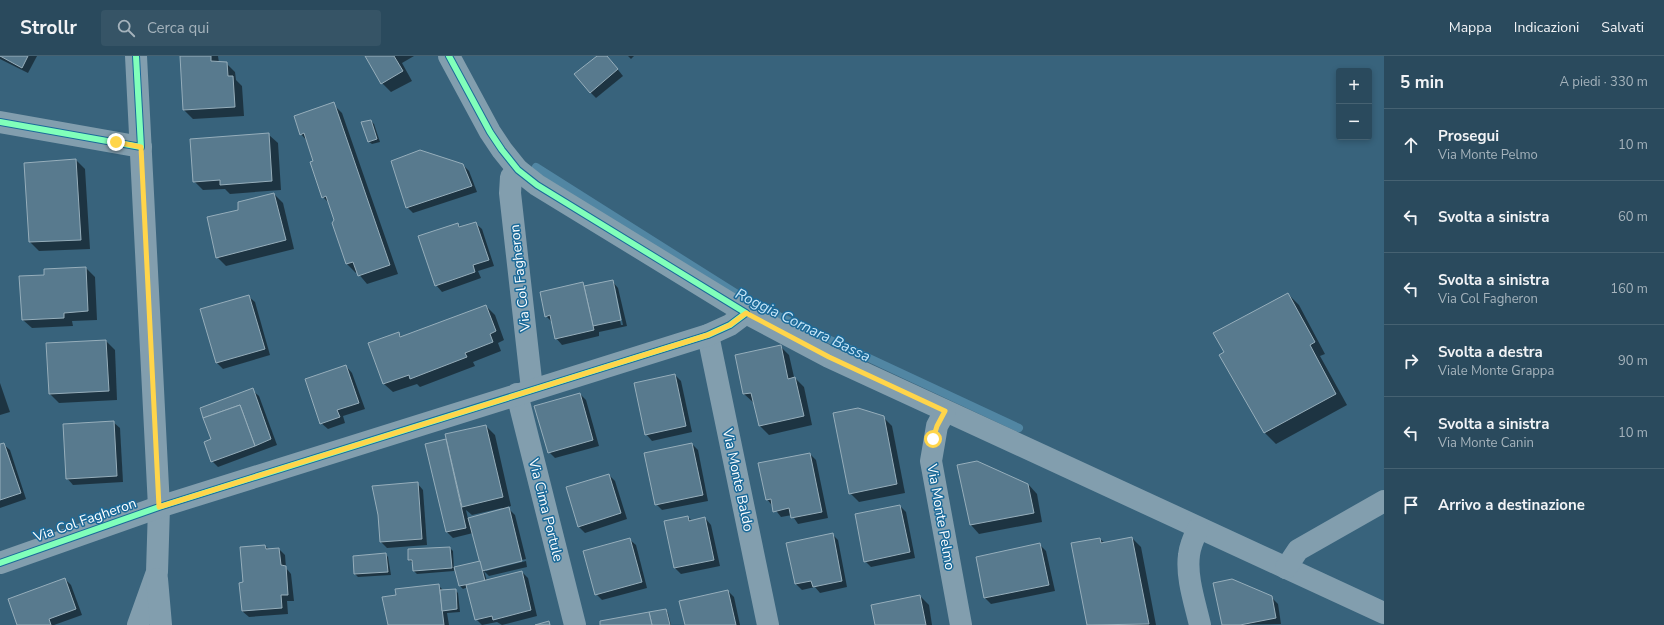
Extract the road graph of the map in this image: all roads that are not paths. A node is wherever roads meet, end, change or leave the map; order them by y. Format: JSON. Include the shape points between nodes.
{"nodes":[{"id":1,"x":136,"y":56,"type":"edge"},
{"id":2,"x":449,"y":56,"type":"edge"},
{"id":3,"x":0,"y":122,"type":"edge"},
{"id":4,"x":141,"y":147,"type":"junction"},
{"id":5,"x":518,"y":170,"type":"junction"},
{"id":6,"x":746,"y":313,"type":"junction"},
{"id":7,"x":708,"y":335,"type":"junction"},
{"id":8,"x":525,"y":392,"type":"junction"},
{"id":9,"x":945,"y":411,"type":"junction"},
{"id":10,"x":1384,"y":501,"type":"edge"},
{"id":11,"x":159,"y":507,"type":"junction"},
{"id":12,"x":1198,"y":529,"type":"junction"},
{"id":13,"x":0,"y":563,"type":"edge"},
{"id":14,"x":1286,"y":568,"type":"junction"},
{"id":15,"x":157,"y":572,"type":"junction"},
{"id":16,"x":1384,"y":613,"type":"edge"},
{"id":17,"x":138,"y":625,"type":"edge"},
{"id":18,"x":161,"y":625,"type":"edge"},
{"id":19,"x":575,"y":625,"type":"edge"},
{"id":20,"x":768,"y":625,"type":"edge"},
{"id":21,"x":960,"y":625,"type":"edge"},
{"id":22,"x":1200,"y":625,"type":"edge"}],
"edges":[{"from":1,"to":4,"type":"street"},
{"from":2,"to":5,"type":"street","via":[[490,132]]},
{"from":3,"to":4,"type":"street"},
{"from":4,"to":11,"type":"street"},
{"from":5,"to":6,"type":"street","via":[[538,185]]},
{"from":5,"to":8,"type":"street","name":"Via Col Fagheron","via":[[511,177],[510,193]]},
{"from":6,"to":7,"type":"street","name":"Via Col Fagheron","via":[[730,325]]},
{"from":6,"to":9,"type":"street","via":[[829,357]]},
{"from":7,"to":8,"type":"street","name":"Via Col Fagheron"},
{"from":7,"to":20,"type":"street","name":"Via Monte Baldo"},
{"from":8,"to":11,"type":"street","name":"Via Col Fagheron"},
{"from":8,"to":19,"type":"street","name":"Via Cima Portule"},
{"from":9,"to":12,"type":"street"},
{"from":9,"to":21,"type":"street","name":"Via Monte Pelmo","via":[[937,426],[931,461]]},
{"from":10,"to":14,"type":"street","via":[[1298,550]]},
{"from":11,"to":13,"type":"street","name":"Via Col Fagheron"},
{"from":11,"to":15,"type":"street"},
{"from":12,"to":14,"type":"street"},
{"from":12,"to":22,"type":"street","via":[[1188,556],[1189,574]]},
{"from":14,"to":16,"type":"street"},
{"from":15,"to":17,"type":"street"},
{"from":15,"to":18,"type":"street"}]}
